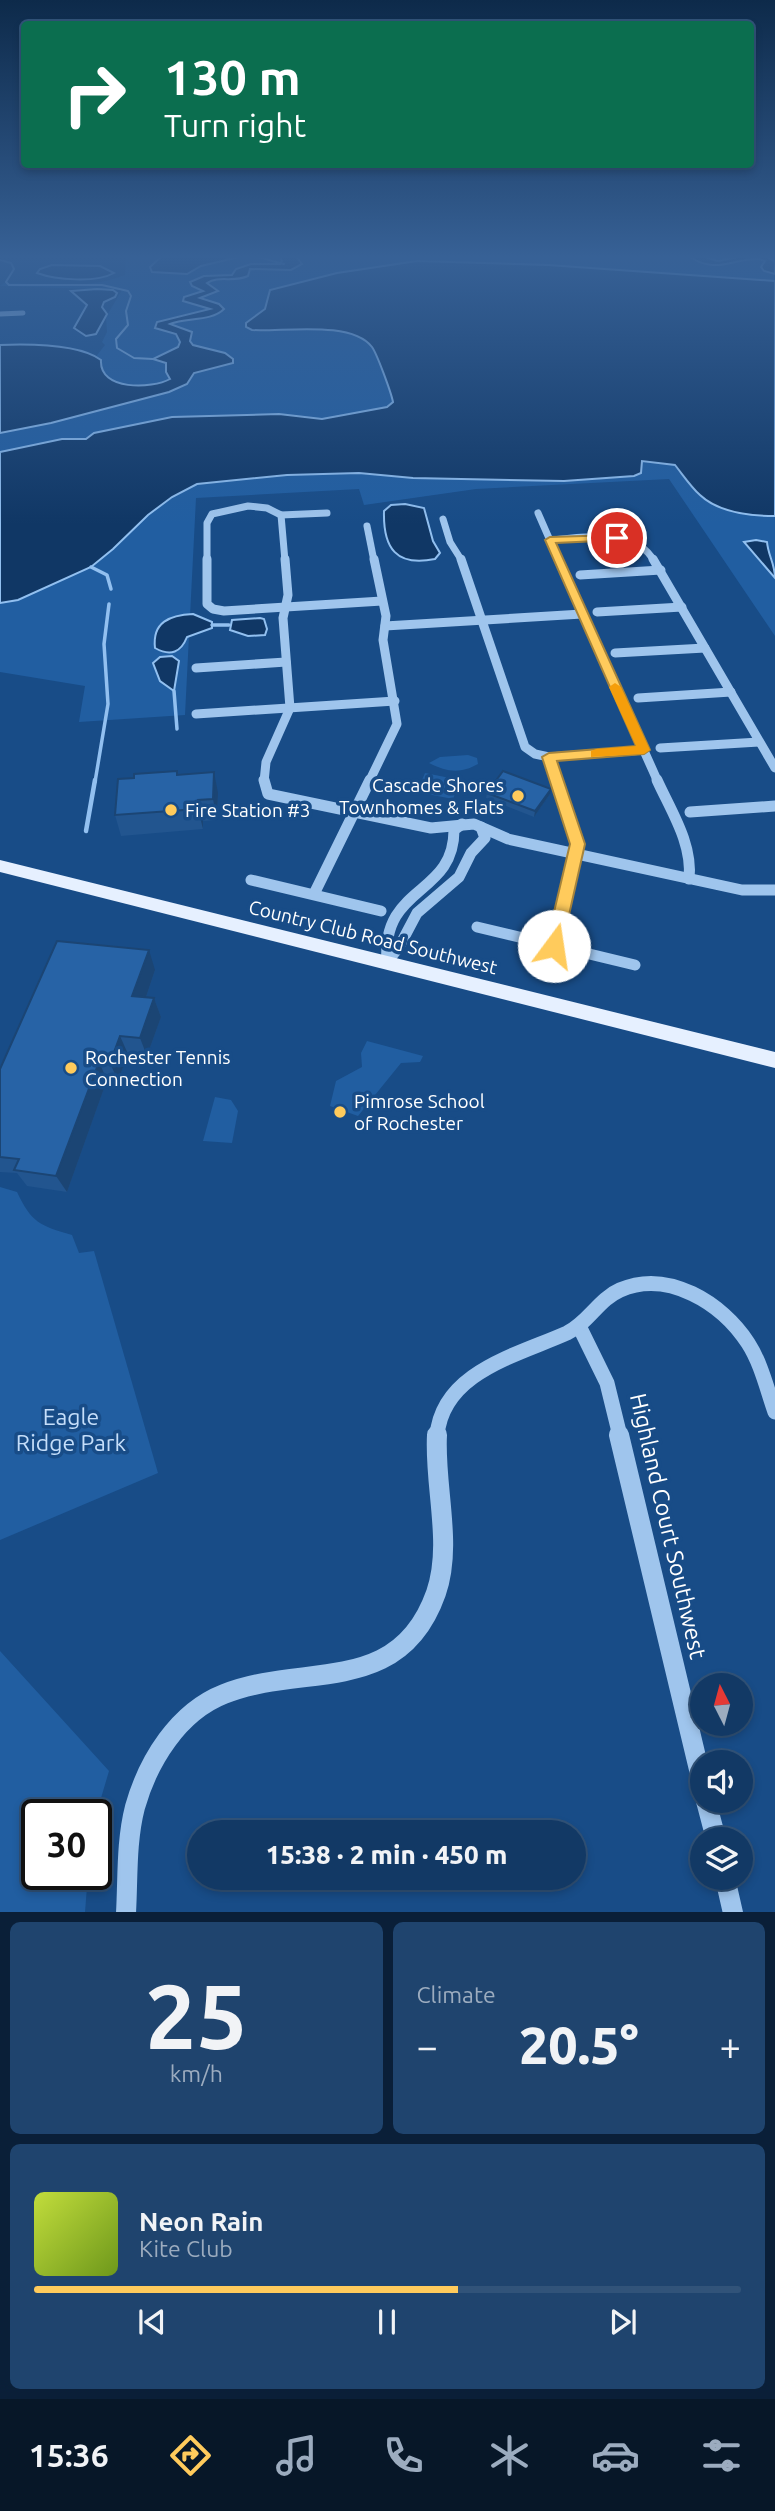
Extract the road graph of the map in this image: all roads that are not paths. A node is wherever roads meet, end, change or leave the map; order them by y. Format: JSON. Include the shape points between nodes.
{"nodes":[{"id":1,"x":327,"y":513,"type":"dead end"},
{"id":2,"x":538,"y":513,"type":"dead end"},
{"id":3,"x":281,"y":515,"type":"junction"},
{"id":4,"x":443,"y":519,"type":"dead end"},
{"id":5,"x":368,"y":526,"type":"dead end"},
{"id":6,"x":550,"y":540,"type":"junction"},
{"id":7,"x":661,"y":570,"type":"junction"},
{"id":8,"x":580,"y":575,"type":"dead end"},
{"id":9,"x":382,"y":601,"type":"junction"},
{"id":10,"x":682,"y":607,"type":"junction"},
{"id":11,"x":285,"y":608,"type":"junction"},
{"id":12,"x":597,"y":612,"type":"dead end"},
{"id":13,"x":582,"y":614,"type":"junction"},
{"id":14,"x":482,"y":620,"type":"junction"},
{"id":15,"x":385,"y":626,"type":"junction"},
{"id":16,"x":705,"y":648,"type":"junction"},
{"id":17,"x":615,"y":653,"type":"dead end"},
{"id":18,"x":286,"y":662,"type":"junction"},
{"id":19,"x":196,"y":668,"type":"dead end"},
{"id":20,"x":731,"y":692,"type":"junction"},
{"id":21,"x":638,"y":698,"type":"dead end"},
{"id":22,"x":395,"y":701,"type":"junction"},
{"id":23,"x":290,"y":708,"type":"junction"},
{"id":24,"x":196,"y":714,"type":"dead end"},
{"id":25,"x":759,"y":741,"type":"junction"},
{"id":26,"x":660,"y":748,"type":"dead end"},
{"id":27,"x":644,"y":750,"type":"junction"},
{"id":28,"x":549,"y":757,"type":"junction"},
{"id":29,"x":775,"y":768,"type":"edge"},
{"id":30,"x":775,"y":806,"type":"edge"},
{"id":31,"x":355,"y":811,"type":"junction"},
{"id":32,"x":690,"y":812,"type":"dead end"},
{"id":33,"x":462,"y":824,"type":"junction"},
{"id":34,"x":481,"y":827,"type":"junction"},
{"id":35,"x":431,"y":828,"type":"junction"},
{"id":36,"x":454,"y":837,"type":"junction"},
{"id":37,"x":509,"y":839,"type":"junction"},
{"id":38,"x":481,"y":842,"type":"junction"},
{"id":39,"x":577,"y":854,"type":"junction"},
{"id":40,"x":0,"y":866,"type":"edge"},
{"id":41,"x":689,"y":879,"type":"junction"},
{"id":42,"x":251,"y":880,"type":"dead end"},
{"id":43,"x":426,"y":885,"type":"junction"},
{"id":44,"x":775,"y":890,"type":"edge"},
{"id":45,"x":314,"y":894,"type":"junction"},
{"id":46,"x":439,"y":894,"type":"junction"},
{"id":47,"x":381,"y":911,"type":"dead end"},
{"id":48,"x":477,"y":927,"type":"dead end"},
{"id":49,"x":554,"y":946,"type":"junction"},
{"id":50,"x":387,"y":962,"type":"junction"},
{"id":51,"x":635,"y":965,"type":"dead end"},
{"id":52,"x":775,"y":1060,"type":"edge"},
{"id":53,"x":706,"y":1301,"type":"joint"},
{"id":54,"x":580,"y":1328,"type":"junction"},
{"id":55,"x":775,"y":1412,"type":"edge"},
{"id":56,"x":694,"y":1750,"type":"edge"},
{"id":57,"x":728,"y":1890,"type":"edge"},
{"id":58,"x":126,"y":1912,"type":"edge"},
{"id":59,"x":733,"y":1912,"type":"edge"}],
"edges":[{"from":1,"to":3,"type":"street"},
{"from":2,"to":6,"type":"street"},
{"from":3,"to":11,"type":"street","via":[[288,595]]},
{"from":3,"to":11,"type":"street","via":[[262,508],[222,510],[210,516],[206,597],[207,604],[217,610]]},
{"from":4,"to":14,"type":"street"},
{"from":5,"to":9,"type":"street"},
{"from":6,"to":7,"type":"street","via":[[635,540],[647,548]]},
{"from":6,"to":13,"type":"street"},
{"from":7,"to":8,"type":"street"},
{"from":7,"to":10,"type":"street"},
{"from":9,"to":11,"type":"street"},
{"from":9,"to":15,"type":"street"},
{"from":10,"to":12,"type":"street"},
{"from":10,"to":16,"type":"street"},
{"from":11,"to":18,"type":"street"},
{"from":13,"to":14,"type":"street"},
{"from":13,"to":27,"type":"street"},
{"from":14,"to":15,"type":"street"},
{"from":14,"to":28,"type":"street","via":[[522,742],[535,754]]},
{"from":15,"to":22,"type":"street","via":[[383,640]]},
{"from":16,"to":17,"type":"street"},
{"from":16,"to":20,"type":"street"},
{"from":18,"to":19,"type":"street"},
{"from":18,"to":23,"type":"street"},
{"from":20,"to":21,"type":"street"},
{"from":20,"to":25,"type":"street"},
{"from":22,"to":23,"type":"street"},
{"from":22,"to":31,"type":"street","via":[[396,727]]},
{"from":23,"to":24,"type":"street"},
{"from":23,"to":31,"type":"street","via":[[266,762],[268,794]]},
{"from":25,"to":26,"type":"street"},
{"from":25,"to":29,"type":"street"},
{"from":27,"to":28,"type":"street"},
{"from":27,"to":41,"type":"street","via":[[688,849]]},
{"from":28,"to":39,"type":"street","via":[[574,827]]},
{"from":30,"to":32,"type":"street"},
{"from":31,"to":35,"type":"street"},
{"from":31,"to":45,"type":"street"},
{"from":33,"to":34,"type":"street"},
{"from":33,"to":35,"type":"street"},
{"from":33,"to":36,"type":"street","via":[[454,830]]},
{"from":34,"to":37,"type":"street"},
{"from":34,"to":38,"type":"street","via":[[485,835]]},
{"from":35,"to":36,"type":"street"},
{"from":36,"to":38,"type":"street","via":[[468,845]]},
{"from":36,"to":43,"type":"street","via":[[450,861]]},
{"from":37,"to":38,"type":"street"},
{"from":37,"to":39,"type":"street"},
{"from":38,"to":46,"type":"street","via":[[459,877]]},
{"from":39,"to":41,"type":"street"},
{"from":39,"to":49,"type":"street"},
{"from":40,"to":50,"type":"main road","name":"Country Club Road Southwest"},
{"from":41,"to":44,"type":"street","via":[[750,891]]},
{"from":42,"to":45,"type":"street"},
{"from":43,"to":46,"type":"street"},
{"from":43,"to":50,"type":"street","via":[[408,898],[395,918],[385,944]]},
{"from":45,"to":47,"type":"street"},
{"from":46,"to":50,"type":"street","via":[[417,913]]},
{"from":48,"to":49,"type":"street"},
{"from":49,"to":51,"type":"street"},
{"from":50,"to":52,"type":"main road","name":"Country Club Road Southwest"},
{"from":53,"to":54,"type":"street","via":[[663,1284],[641,1284],[620,1289]]},
{"from":53,"to":55,"type":"street","via":[[729,1318],[747,1341]]},
{"from":54,"to":56,"type":"street","name":"Highland Court Southwest","via":[[607,1383]]},
{"from":54,"to":58,"type":"street","via":[[498,1361],[446,1405],[437,1435],[436,1468],[444,1563],[412,1636],[394,1654],[372,1667],[240,1688],[212,1699],[186,1718],[165,1742],[135,1807]]},
{"from":57,"to":59,"type":"street"}]}
